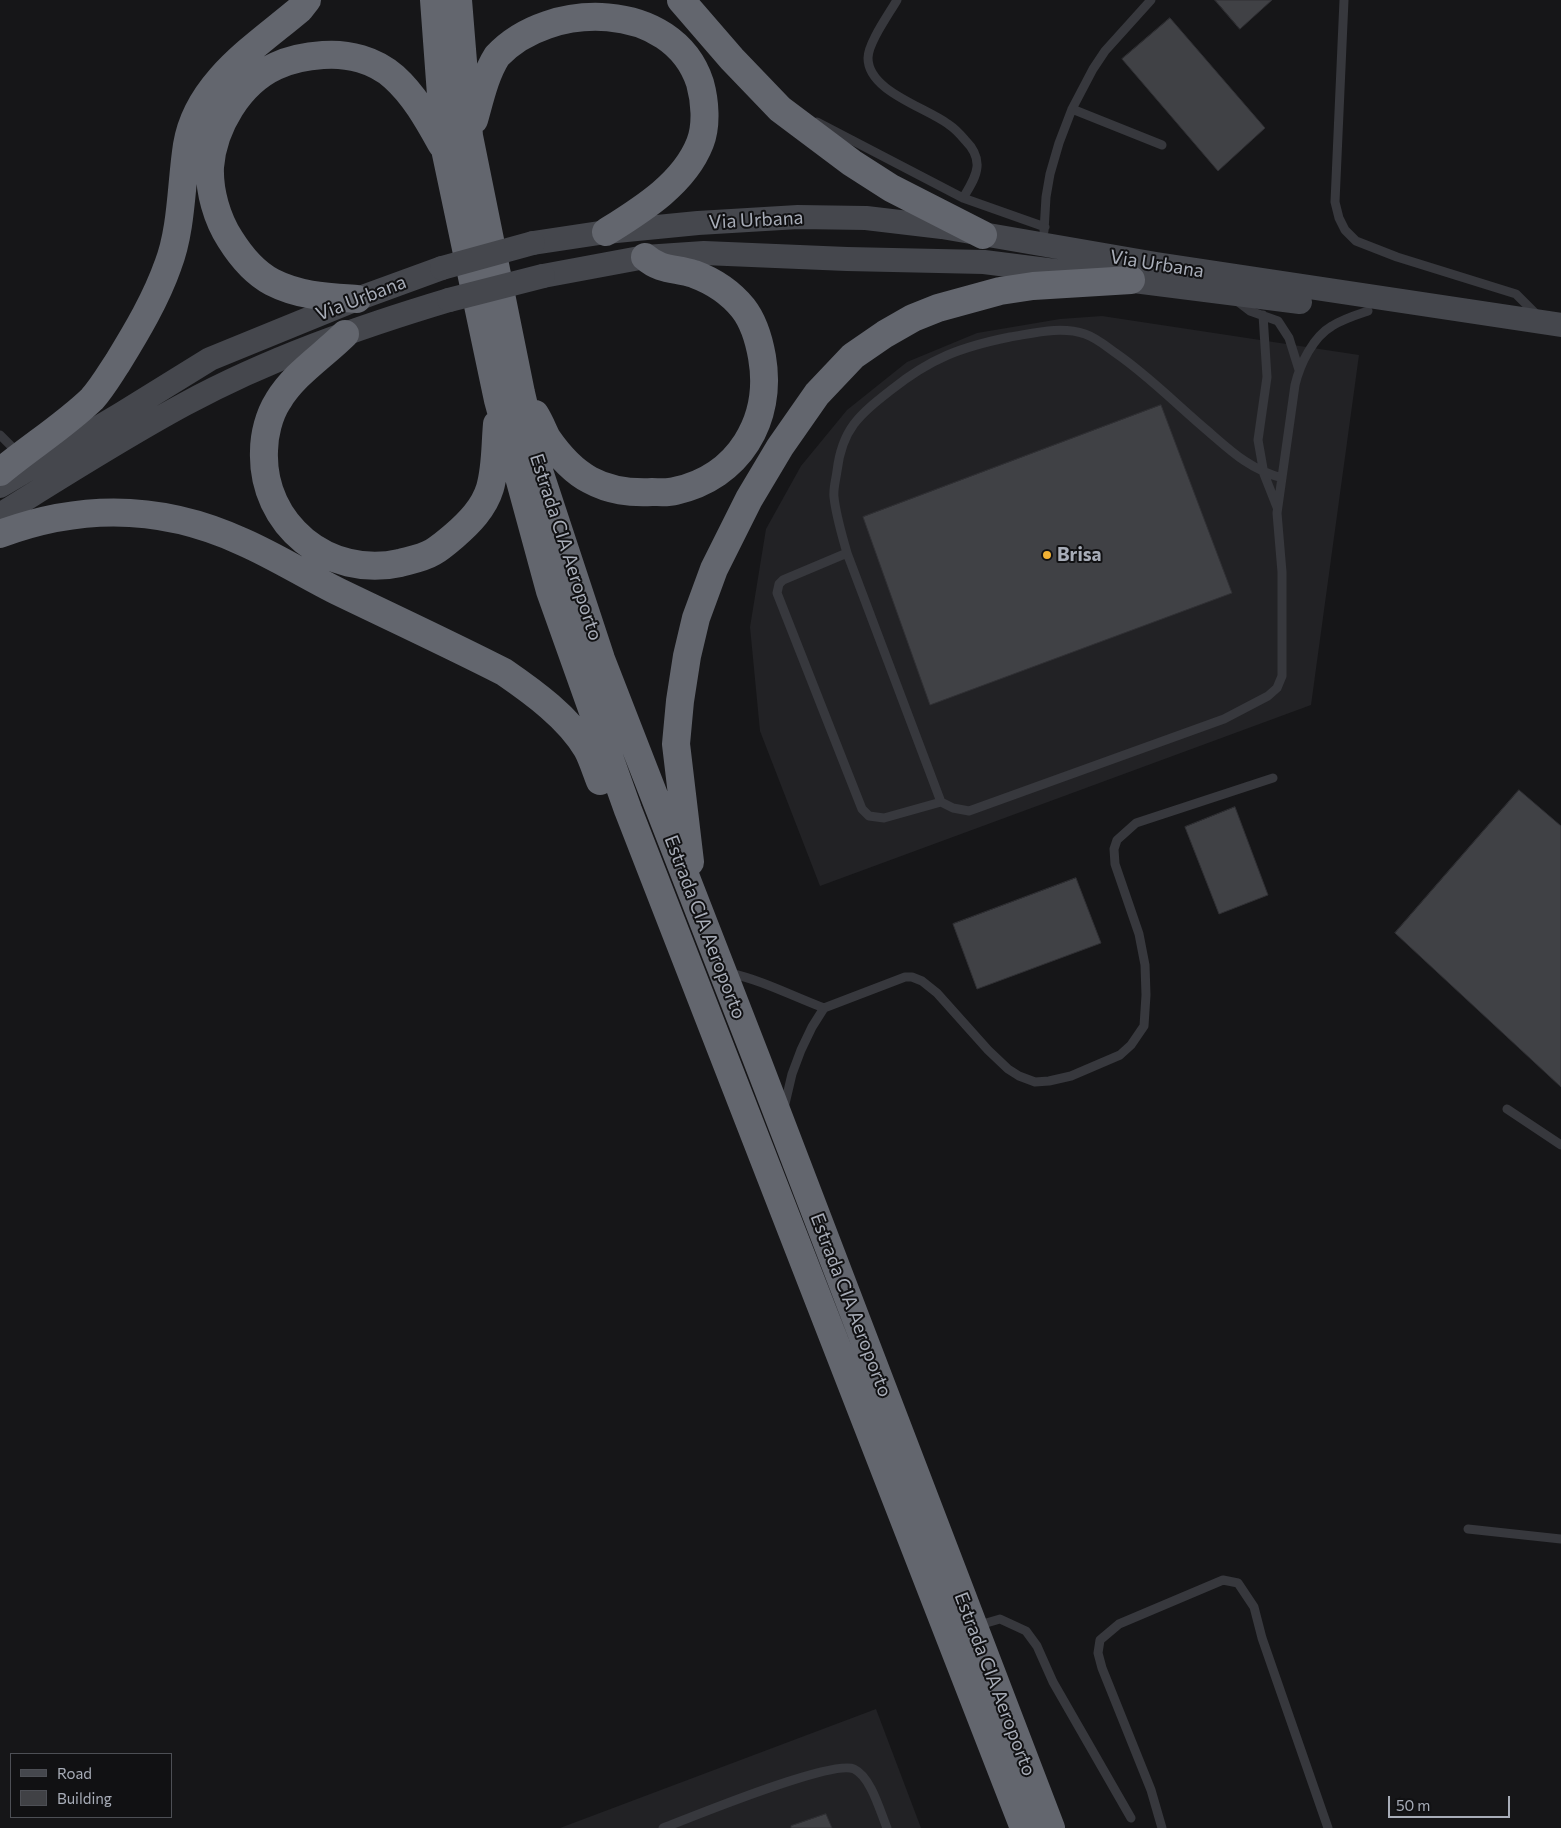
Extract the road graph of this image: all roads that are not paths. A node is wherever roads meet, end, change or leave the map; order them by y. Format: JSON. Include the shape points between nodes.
{"nodes":[{"id":1,"x":307,"y":0,"type":"edge"},
{"id":2,"x":434,"y":0,"type":"edge"},
{"id":3,"x":458,"y":0,"type":"edge"},
{"id":4,"x":681,"y":0,"type":"edge"},
{"id":5,"x":896,"y":0,"type":"edge"},
{"id":6,"x":1150,"y":0,"type":"edge"},
{"id":7,"x":1344,"y":0,"type":"edge"},
{"id":8,"x":780,"y":108,"type":"junction"},
{"id":9,"x":1072,"y":109,"type":"junction"},
{"id":10,"x":469,"y":136,"type":"junction"},
{"id":11,"x":1162,"y":145,"type":"dead end"},
{"id":12,"x":445,"y":149,"type":"junction"},
{"id":13,"x":963,"y":198,"type":"junction"},
{"id":14,"x":606,"y":232,"type":"junction"},
{"id":15,"x":982,"y":235,"type":"junction"},
{"id":16,"x":1044,"y":235,"type":"junction"},
{"id":17,"x":645,"y":257,"type":"junction"},
{"id":18,"x":1131,"y":280,"type":"junction"},
{"id":19,"x":1224,"y":292,"type":"junction"},
{"id":20,"x":357,"y":299,"type":"junction"},
{"id":21,"x":1368,"y":311,"type":"junction"},
{"id":22,"x":1263,"y":315,"type":"junction"},
{"id":23,"x":1553,"y":324,"type":"edge"},
{"id":24,"x":345,"y":334,"type":"junction"},
{"id":25,"x":1561,"y":340,"type":"edge"},
{"id":26,"x":1299,"y":370,"type":"junction"},
{"id":27,"x":509,"y":397,"type":"junction"},
{"id":28,"x":0,"y":434,"type":"edge"},
{"id":29,"x":11,"y":464,"type":"edge"},
{"id":30,"x":1264,"y":474,"type":"junction"},
{"id":31,"x":1282,"y":478,"type":"junction"},
{"id":32,"x":0,"y":486,"type":"edge"},
{"id":33,"x":1278,"y":509,"type":"junction"},
{"id":34,"x":0,"y":515,"type":"edge"},
{"id":35,"x":0,"y":534,"type":"edge"},
{"id":36,"x":847,"y":552,"type":"junction"},
{"id":37,"x":1273,"y":778,"type":"dead end"},
{"id":38,"x":941,"y":802,"type":"junction"},
{"id":39,"x":694,"y":901,"type":"junction"},
{"id":40,"x":722,"y":971,"type":"junction"},
{"id":41,"x":824,"y":1008,"type":"junction"},
{"id":42,"x":1507,"y":1109,"type":"dead end"},
{"id":43,"x":781,"y":1123,"type":"junction"},
{"id":44,"x":1561,"y":1145,"type":"edge"},
{"id":45,"x":796,"y":1243,"type":"junction"},
{"id":46,"x":1468,"y":1529,"type":"dead end"},
{"id":47,"x":1561,"y":1539,"type":"edge"},
{"id":48,"x":974,"y":1627,"type":"junction"},
{"id":49,"x":1131,"y":1818,"type":"dead end"},
{"id":50,"x":663,"y":1828,"type":"edge"},
{"id":51,"x":886,"y":1828,"type":"edge"},
{"id":52,"x":1024,"y":1828,"type":"edge"},
{"id":53,"x":1051,"y":1828,"type":"edge"},
{"id":54,"x":1162,"y":1828,"type":"edge"},
{"id":55,"x":1328,"y":1828,"type":"edge"}],
"edges":[{"from":1,"to":29,"type":"highway","via":[[226,70],[198,112],[188,142],[180,212],[169,263],[131,340],[93,398]]},
{"from":2,"to":12,"type":"highway","name":"Estrada CIA Aeroporto"},
{"from":3,"to":10,"type":"highway","name":"Estrada CIA Aeroporto"},
{"from":4,"to":8,"type":"highway"},
{"from":5,"to":13,"type":"lane","via":[[870,47],[869,68],[887,89],[948,124],[970,146],[977,158],[977,167]]},
{"from":6,"to":9,"type":"lane","via":[[1105,51]]},
{"from":7,"to":23,"type":"lane","via":[[1335,202],[1346,230],[1356,241],[1397,257],[1516,294]]},
{"from":8,"to":13,"type":"lane","via":[[808,117]]},
{"from":8,"to":15,"type":"highway","via":[[852,163],[891,188]]},
{"from":9,"to":11,"type":"lane"},
{"from":9,"to":16,"type":"lane","via":[[1050,174]]},
{"from":10,"to":14,"type":"highway","via":[[489,69],[506,43],[532,20],[569,4],[595,2],[617,4],[649,15],[680,42],[697,72],[704,94],[700,142],[690,161],[668,188]]},
{"from":10,"to":27,"type":"highway","name":"Estrada CIA Aeroporto"},
{"from":12,"to":20,"type":"highway","via":[[417,102],[393,76],[362,59],[346,55],[292,59],[274,66],[236,99],[218,133],[210,168],[218,214],[236,250],[270,281],[290,290]]},
{"from":12,"to":27,"type":"highway","name":"Estrada CIA Aeroporto"},
{"from":13,"to":16,"type":"lane"},
{"from":14,"to":15,"type":"main road","name":"Via Urbana","via":[[798,217],[866,218]]},
{"from":14,"to":20,"type":"main road","name":"Via Urbana","bridge":true,"via":[[533,243],[442,268]]},
{"from":15,"to":16,"type":"main road","name":"Via Urbana"},
{"from":16,"to":23,"type":"main road","name":"Via Urbana","via":[[1156,264]]},
{"from":17,"to":18,"type":"main road","name":"Via Urbana","via":[[704,253],[984,262]]},
{"from":17,"to":24,"type":"main road","name":"Via Urbana","bridge":true,"via":[[543,276],[449,300]]},
{"from":17,"to":27,"type":"highway","via":[[660,267],[715,283],[744,309],[755,330],[765,373],[759,418],[741,450],[725,467],[708,478],[674,491],[631,493],[607,488],[588,479],[559,453],[532,409]]},
{"from":18,"to":19,"type":"main road","name":"Via Urbana"},
{"from":18,"to":39,"type":"highway","via":[[1000,290],[938,308],[913,318],[853,356],[817,394],[748,499],[714,569],[696,618],[687,656],[676,744]]},
{"from":19,"to":21,"type":"main road","name":"Via Urbana"},
{"from":19,"to":22,"type":"lane","via":[[1250,311]]},
{"from":20,"to":32,"type":"main road","name":"Via Urbana","via":[[210,359]]},
{"from":21,"to":25,"type":"main road","name":"Via Urbana"},
{"from":21,"to":26,"type":"lane","via":[[1337,323],[1319,336]]},
{"from":22,"to":26,"type":"lane","via":[[1278,321],[1283,328]]},
{"from":22,"to":30,"type":"lane","via":[[1267,377],[1258,440]]},
{"from":24,"to":27,"type":"highway","via":[[296,378],[278,401],[264,439],[263,463],[274,505],[291,530],[307,544],[341,562],[380,566],[417,559],[432,553],[466,525],[489,490]]},
{"from":24,"to":34,"type":"main road","name":"Via Urbana","via":[[264,366],[186,403]]},
{"from":26,"to":31,"type":"lane"},
{"from":27,"to":39,"type":"highway","name":"Estrada CIA Aeroporto","via":[[540,474],[601,659]]},
{"from":27,"to":45,"type":"highway","name":"Estrada CIA Aeroporto","via":[[550,591],[624,800]]},
{"from":28,"to":29,"type":"lane"},
{"from":30,"to":31,"type":"lane"},
{"from":30,"to":33,"type":"lane"},
{"from":30,"to":36,"type":"lane","via":[[1237,456],[1130,363],[1098,341],[1085,334],[1048,330],[986,342],[942,356],[915,371],[865,410],[849,429],[839,456],[833,496]]},
{"from":31,"to":33,"type":"lane"},
{"from":33,"to":38,"type":"lane","via":[[1282,676],[1273,692],[1224,719],[970,811]]},
{"from":35,"to":45,"type":"highway","via":[[77,513],[150,514],[194,522],[243,542],[463,651],[504,672],[534,693],[568,725],[587,749],[762,1184]]},
{"from":36,"to":38,"type":"lane"},
{"from":36,"to":38,"type":"lane","via":[[783,580],[777,593],[862,809],[868,816],[884,818]]},
{"from":37,"to":41,"type":"lane","via":[[1136,823],[1117,840],[1115,864],[1139,934],[1146,995],[1144,1026],[1120,1055],[1071,1076],[1049,1081],[1035,1082],[1019,1076],[988,1050],[937,993],[922,980],[912,977]]},
{"from":39,"to":40,"type":"highway","name":"Estrada CIA Aeroporto"},
{"from":40,"to":41,"type":"lane","via":[[770,985]]},
{"from":40,"to":43,"type":"highway","name":"Estrada CIA Aeroporto"},
{"from":41,"to":43,"type":"lane","via":[[812,1027],[792,1074]]},
{"from":42,"to":44,"type":"lane"},
{"from":43,"to":48,"type":"highway","name":"Estrada CIA Aeroporto"},
{"from":45,"to":52,"type":"highway","name":"Estrada CIA Aeroporto"},
{"from":46,"to":47,"type":"lane"},
{"from":48,"to":49,"type":"lane","via":[[1000,1619],[1026,1631]]},
{"from":48,"to":53,"type":"highway","name":"Estrada CIA Aeroporto"},
{"from":50,"to":51,"type":"lane","via":[[740,1798],[833,1768],[852,1768],[862,1775],[871,1789]]},
{"from":54,"to":55,"type":"lane","via":[[1151,1790],[1102,1668],[1098,1653],[1100,1640],[1119,1624],[1223,1580],[1238,1583],[1254,1607]]}]}
